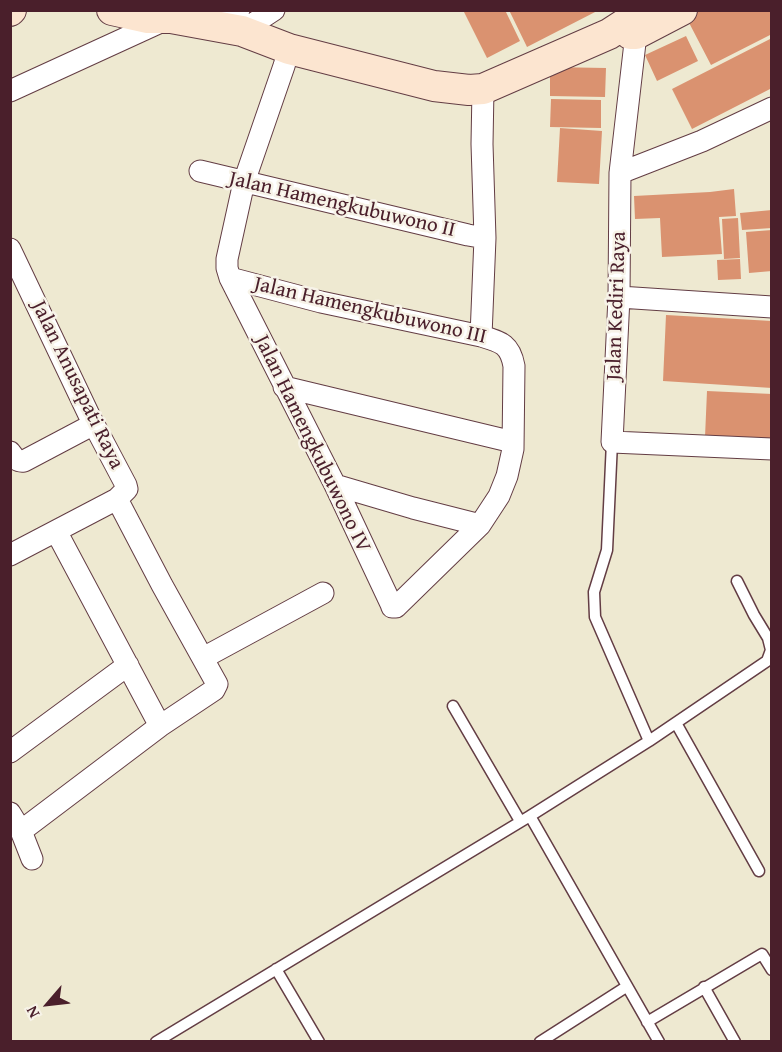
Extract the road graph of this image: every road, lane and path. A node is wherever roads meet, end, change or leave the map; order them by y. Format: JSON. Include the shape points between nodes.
{"nodes":[{"id":1,"x":112,"y":10,"type":"edge"},
{"id":2,"x":274,"y":10,"type":"edge"},
{"id":3,"x":682,"y":10,"type":"edge"},
{"id":4,"x":171,"y":18,"type":"junction"},
{"id":5,"x":240,"y":21,"type":"edge"},
{"id":6,"x":631,"y":24,"type":"edge"},
{"id":7,"x":289,"y":49,"type":"junction"},
{"id":8,"x":483,"y":89,"type":"junction"},
{"id":9,"x":10,"y":91,"type":"edge"},
{"id":10,"x":771,"y":108,"type":"edge"},
{"id":11,"x":200,"y":171,"type":"dead end"},
{"id":12,"x":620,"y":173,"type":"junction"},
{"id":13,"x":244,"y":182,"type":"junction"},
{"id":14,"x":485,"y":238,"type":"junction"},
{"id":15,"x":10,"y":249,"type":"edge"},
{"id":16,"x":230,"y":278,"type":"junction"},
{"id":17,"x":619,"y":297,"type":"junction"},
{"id":18,"x":771,"y":307,"type":"edge"},
{"id":19,"x":481,"y":336,"type":"junction"},
{"id":20,"x":284,"y":387,"type":"junction"},
{"id":21,"x":94,"y":424,"type":"junction"},
{"id":22,"x":513,"y":442,"type":"junction"},
{"id":23,"x":612,"y":442,"type":"junction"},
{"id":24,"x":771,"y":449,"type":"edge"},
{"id":25,"x":10,"y":452,"type":"edge"},
{"id":26,"x":335,"y":485,"type":"junction"},
{"id":27,"x":122,"y":494,"type":"junction"},
{"id":28,"x":480,"y":525,"type":"junction"},
{"id":29,"x":56,"y":531,"type":"junction"},
{"id":30,"x":10,"y":555,"type":"edge"},
{"id":31,"x":737,"y":581,"type":"dead end"},
{"id":32,"x":323,"y":593,"type":"dead end"},
{"id":33,"x":203,"y":658,"type":"junction"},
{"id":34,"x":128,"y":665,"type":"junction"},
{"id":35,"x":453,"y":706,"type":"dead end"},
{"id":36,"x":676,"y":723,"type":"junction"},
{"id":37,"x":160,"y":726,"type":"junction"},
{"id":38,"x":650,"y":741,"type":"junction"},
{"id":39,"x":10,"y":752,"type":"edge"},
{"id":40,"x":14,"y":819,"type":"edge"},
{"id":41,"x":525,"y":819,"type":"junction"},
{"id":42,"x":32,"y":859,"type":"dead end"},
{"id":43,"x":759,"y":871,"type":"dead end"},
{"id":44,"x":276,"y":969,"type":"junction"},
{"id":45,"x":771,"y":969,"type":"edge"},
{"id":46,"x":626,"y":987,"type":"junction"},
{"id":47,"x":704,"y":987,"type":"junction"},
{"id":48,"x":647,"y":1022,"type":"junction"},
{"id":49,"x":156,"y":1041,"type":"edge"},
{"id":50,"x":319,"y":1041,"type":"edge"},
{"id":51,"x":540,"y":1041,"type":"edge"},
{"id":52,"x":659,"y":1041,"type":"edge"},
{"id":53,"x":735,"y":1041,"type":"edge"}],
"edges":[{"from":1,"to":4,"type":"street","via":[[148,18]]},
{"from":2,"to":5,"type":"street"},
{"from":3,"to":6,"type":"street"},
{"from":4,"to":5,"type":"street","via":[[209,25]]},
{"from":4,"to":9,"type":"street"},
{"from":5,"to":7,"type":"street"},
{"from":6,"to":8,"type":"street"},
{"from":6,"to":12,"type":"street","name":"Jalan Kediri Raya"},
{"from":7,"to":8,"type":"street","via":[[434,86]]},
{"from":7,"to":13,"type":"street"},
{"from":8,"to":14,"type":"street"},
{"from":10,"to":12,"type":"street","via":[[702,141]]},
{"from":11,"to":13,"type":"street","name":"Jalan Hamengkubuwono II"},
{"from":12,"to":17,"type":"street","name":"Jalan Kediri Raya"},
{"from":13,"to":14,"type":"street","name":"Jalan Hamengkubuwono II"},
{"from":13,"to":16,"type":"street","via":[[227,259]]},
{"from":14,"to":19,"type":"street"},
{"from":15,"to":21,"type":"street","name":"Jalan Anusapati Raya"},
{"from":16,"to":19,"type":"street","name":"Jalan Hamengkubuwono III"},
{"from":16,"to":20,"type":"street","name":"Jalan Hamengkubuwono IV"},
{"from":17,"to":18,"type":"street"},
{"from":17,"to":23,"type":"street","name":"Jalan Kediri Raya"},
{"from":19,"to":22,"type":"street","name":"Jalan Hamengkubuwono III","via":[[503,343],[512,354]]},
{"from":20,"to":22,"type":"street"},
{"from":20,"to":26,"type":"street","name":"Jalan Hamengkubuwono IV"},
{"from":21,"to":25,"type":"street","via":[[24,461],[16,460]]},
{"from":21,"to":27,"type":"street","name":"Jalan Anusapati Raya"},
{"from":22,"to":28,"type":"street","via":[[507,476]]},
{"from":23,"to":24,"type":"street"},
{"from":23,"to":38,"type":"lane","name":"Jalan Kediri Raya","via":[[607,550],[594,592],[596,617]]},
{"from":26,"to":28,"type":"street"},
{"from":26,"to":28,"type":"street","name":"Jalan Hamengkubuwono IV","via":[[393,607]]},
{"from":27,"to":29,"type":"street"},
{"from":27,"to":33,"type":"street","name":"Jalan Anusapati Raya","via":[[162,585]]},
{"from":29,"to":30,"type":"street"},
{"from":29,"to":34,"type":"street"},
{"from":31,"to":36,"type":"lane","via":[[768,638],[771,650],[767,661]]},
{"from":32,"to":33,"type":"street"},
{"from":33,"to":37,"type":"street","name":"Jalan Anusapati Raya","via":[[217,684],[214,690]]},
{"from":34,"to":37,"type":"street"},
{"from":34,"to":39,"type":"street"},
{"from":35,"to":41,"type":"lane"},
{"from":36,"to":38,"type":"lane"},
{"from":36,"to":43,"type":"lane"},
{"from":37,"to":40,"type":"street"},
{"from":38,"to":41,"type":"lane"},
{"from":40,"to":42,"type":"street"},
{"from":41,"to":44,"type":"lane"},
{"from":41,"to":46,"type":"lane"},
{"from":44,"to":49,"type":"lane"},
{"from":44,"to":50,"type":"lane"},
{"from":45,"to":47,"type":"lane","via":[[762,954]]},
{"from":46,"to":48,"type":"lane"},
{"from":46,"to":51,"type":"lane"},
{"from":47,"to":48,"type":"lane"},
{"from":47,"to":53,"type":"lane"},
{"from":48,"to":52,"type":"lane"}]}
